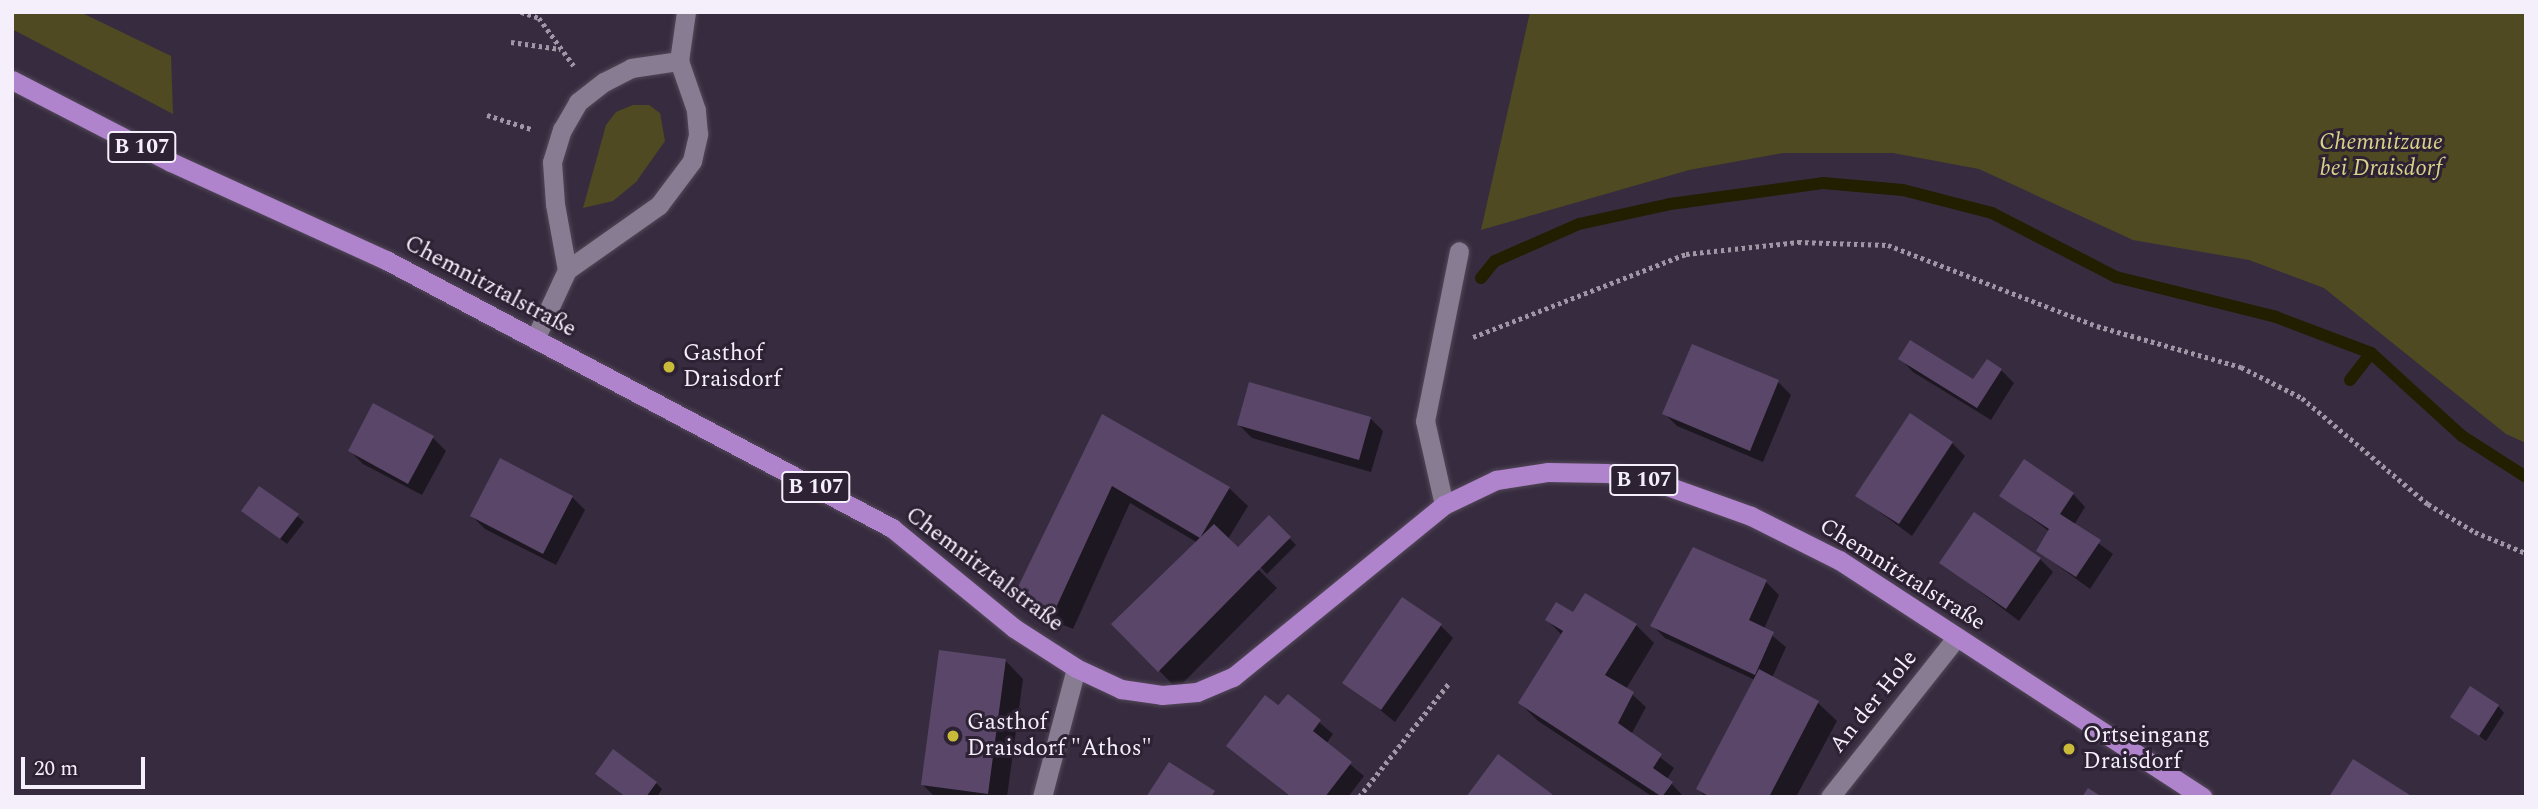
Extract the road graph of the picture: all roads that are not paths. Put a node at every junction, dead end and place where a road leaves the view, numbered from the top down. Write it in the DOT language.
graph roads {
  1 [pos="686,12"];
  2 [pos="679,61"];
  3 [pos="12,80"];
  4 [pos="1459,251"];
  5 [pos="568,270"];
  6 [pos="535,340"];
  7 [pos="1444,505"];
  8 [pos="1957,637"];
  9 [pos="1076,668"];
  10 [pos="1042,797"];
  11 [pos="1830,797"];
  12 [pos="2202,797"];
  1 -- 2 [label="street"];
  2 -- 5 [label="street"];
  2 -- 5 [label="street"];
  3 -- 6 [label="main road, Chemnitztalstraße / B 107"];
  4 -- 7 [label="street"];
  5 -- 6 [label="street"];
  6 -- 9 [label="main road, Chemnitztalstraße / B 107"];
  7 -- 8 [label="main road, Chemnitztalstraße / B 107"];
  7 -- 9 [label="main road, Chemnitztalstraße / B 107"];
  8 -- 11 [label="street, An der Hole"];
  8 -- 12 [label="main road, Chemnitztalstraße / B 107"];
  9 -- 10 [label="street"];
}
